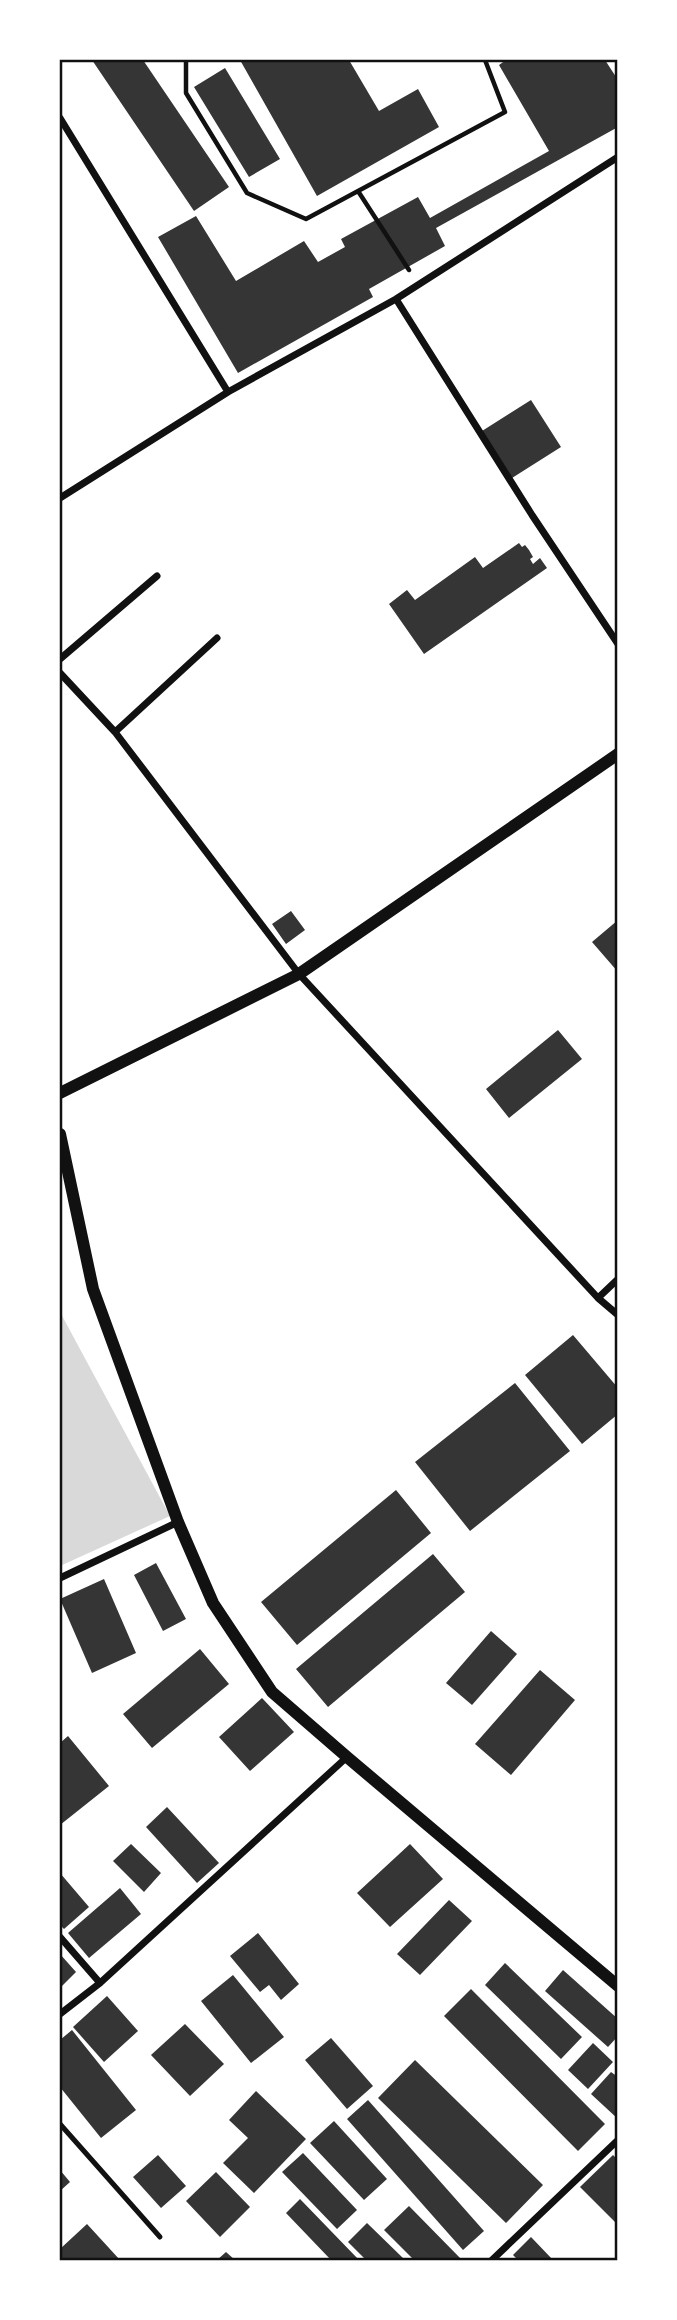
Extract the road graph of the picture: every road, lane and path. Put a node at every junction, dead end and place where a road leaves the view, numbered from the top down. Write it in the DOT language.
graph roads {
  1 [pos="186,60"];
  2 [pos="485,60"];
  3 [pos="60,118"];
  4 [pos="618,157"];
  5 [pos="358,191"];
  6 [pos="396,299"];
  7 [pos="228,392"];
  8 [pos="60,499"];
  9 [pos="157,576"];
  10 [pos="217,638"];
  11 [pos="618,644"];
  12 [pos="60,659"];
  13 [pos="60,673"];
  14 [pos="115,732"];
  15 [pos="618,754"];
  16 [pos="299,974"];
  17 [pos="60,1093"];
  18 [pos="60,1134"];
  19 [pos="618,1279"];
  20 [pos="598,1298"];
  21 [pos="618,1315"];
  22 [pos="178,1522"];
  23 [pos="60,1578"];
  24 [pos="347,1758"];
  25 [pos="60,1937"];
  26 [pos="100,1983"];
  27 [pos="618,1986"];
  28 [pos="60,2014"];
  29 [pos="60,2124"];
  30 [pos="618,2140"];
  31 [pos="160,2237"];
  32 [pos="492,2260"];
  1 -- 5 [label="path"];
  2 -- 5 [label="path"];
  3 -- 7 [label="street"];
  4 -- 6 [label="street"];
  5 -- 6 [label="path"];
  6 -- 7 [label="street"];
  6 -- 11 [label="street"];
  7 -- 8 [label="street"];
  9 -- 12 [label="street"];
  10 -- 14 [label="street"];
  13 -- 14 [label="street"];
  14 -- 16 [label="street"];
  15 -- 16 [label="street"];
  16 -- 17 [label="street"];
  16 -- 20 [label="street"];
  18 -- 22 [label="street"];
  19 -- 20 [label="street"];
  20 -- 21 [label="street"];
  22 -- 23 [label="street"];
  22 -- 24 [label="street"];
  24 -- 26 [label="street"];
  24 -- 27 [label="street"];
  25 -- 26 [label="street"];
  26 -- 28 [label="street"];
  29 -- 31 [label="lane"];
  30 -- 32 [label="street"];
}
